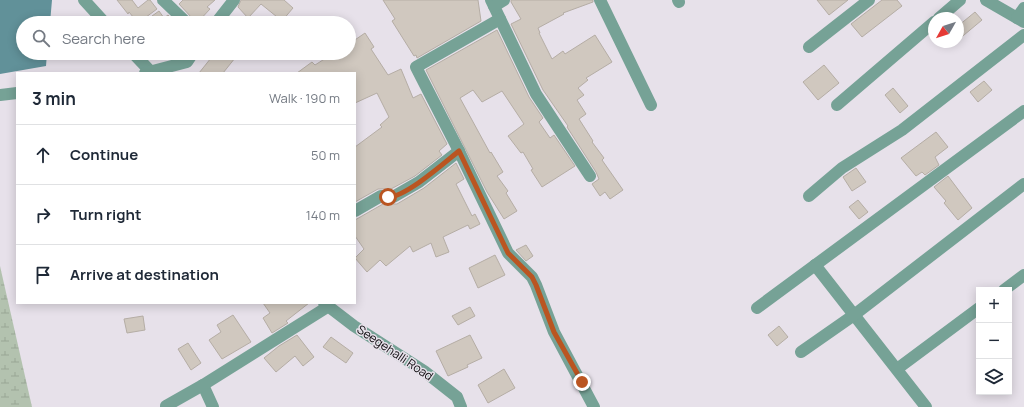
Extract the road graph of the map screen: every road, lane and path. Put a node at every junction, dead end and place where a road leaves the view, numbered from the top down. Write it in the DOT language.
graph roads {
  1 [pos="84,0"];
  2 [pos="163,0"];
  3 [pos="234,0"];
  4 [pos="600,0"];
  5 [pos="869,0"];
  6 [pos="960,0"];
  7 [pos="986,0"];
  8 [pos="496,2"];
  9 [pos="1024,8"];
  10 [pos="946,12"];
  11 [pos="99,16"];
  12 [pos="180,16"];
  13 [pos="221,16"];
  14 [pos="500,19"];
  15 [pos="1020,20"];
  16 [pos="928,27"];
  17 [pos="1024,35"];
  18 [pos="809,47"];
  19 [pos="138,60"];
  20 [pos="188,63"];
  21 [pos="147,72"];
  22 [pos="152,72"];
  23 [pos="16,93"];
  24 [pos="0,96"];
  25 [pos="651,105"];
  26 [pos="837,105"];
  27 [pos="1024,111"];
  28 [pos="459,151"];
  29 [pos="590,176"];
  30 [pos="1024,184"];
  31 [pos="809,196"];
  32 [pos="356,210"];
  33 [pos="815,266"];
  34 [pos="1024,275"];
  35 [pos="1008,287"];
  36 [pos="326,305"];
  37 [pos="757,308"];
  38 [pos="976,310"];
  39 [pos="854,315"];
  40 [pos="801,352"];
  41 [pos="897,369"];
  42 [pos="203,385"];
  43 [pos="166,407"];
  44 [pos="213,407"];
  45 [pos="461,407"];
  46 [pos="594,407"];
  47 [pos="926,407"];
  1 -- 11 [label="street"];
  2 -- 12 [label="street"];
  3 -- 13 [label="street"];
  4 -- 25 [label="street"];
  5 -- 18 [label="street"];
  6 -- 10 [label="street"];
  7 -- 15 [label="street"];
  8 -- 14 [label="street"];
  9 -- 15 [label="street"];
  14 -- 28 [label="street"];
  14 -- 29 [label="street"];
  16 -- 26 [label="street"];
  17 -- 31 [label="street"];
  19 -- 21 [label="street"];
  20 -- 22 [label="street"];
  23 -- 24 [label="street"];
  27 -- 33 [label="street"];
  28 -- 32 [label="street"];
  28 -- 46 [label="street"];
  30 -- 39 [label="street"];
  33 -- 37 [label="street"];
  33 -- 39 [label="street"];
  34 -- 35 [label="street"];
  36 -- 42 [label="street"];
  36 -- 45 [label="street, Seegehalli Road"];
  38 -- 41 [label="street"];
  39 -- 40 [label="street"];
  39 -- 41 [label="street"];
  41 -- 47 [label="street"];
  42 -- 43 [label="street"];
  42 -- 44 [label="street"];
}
